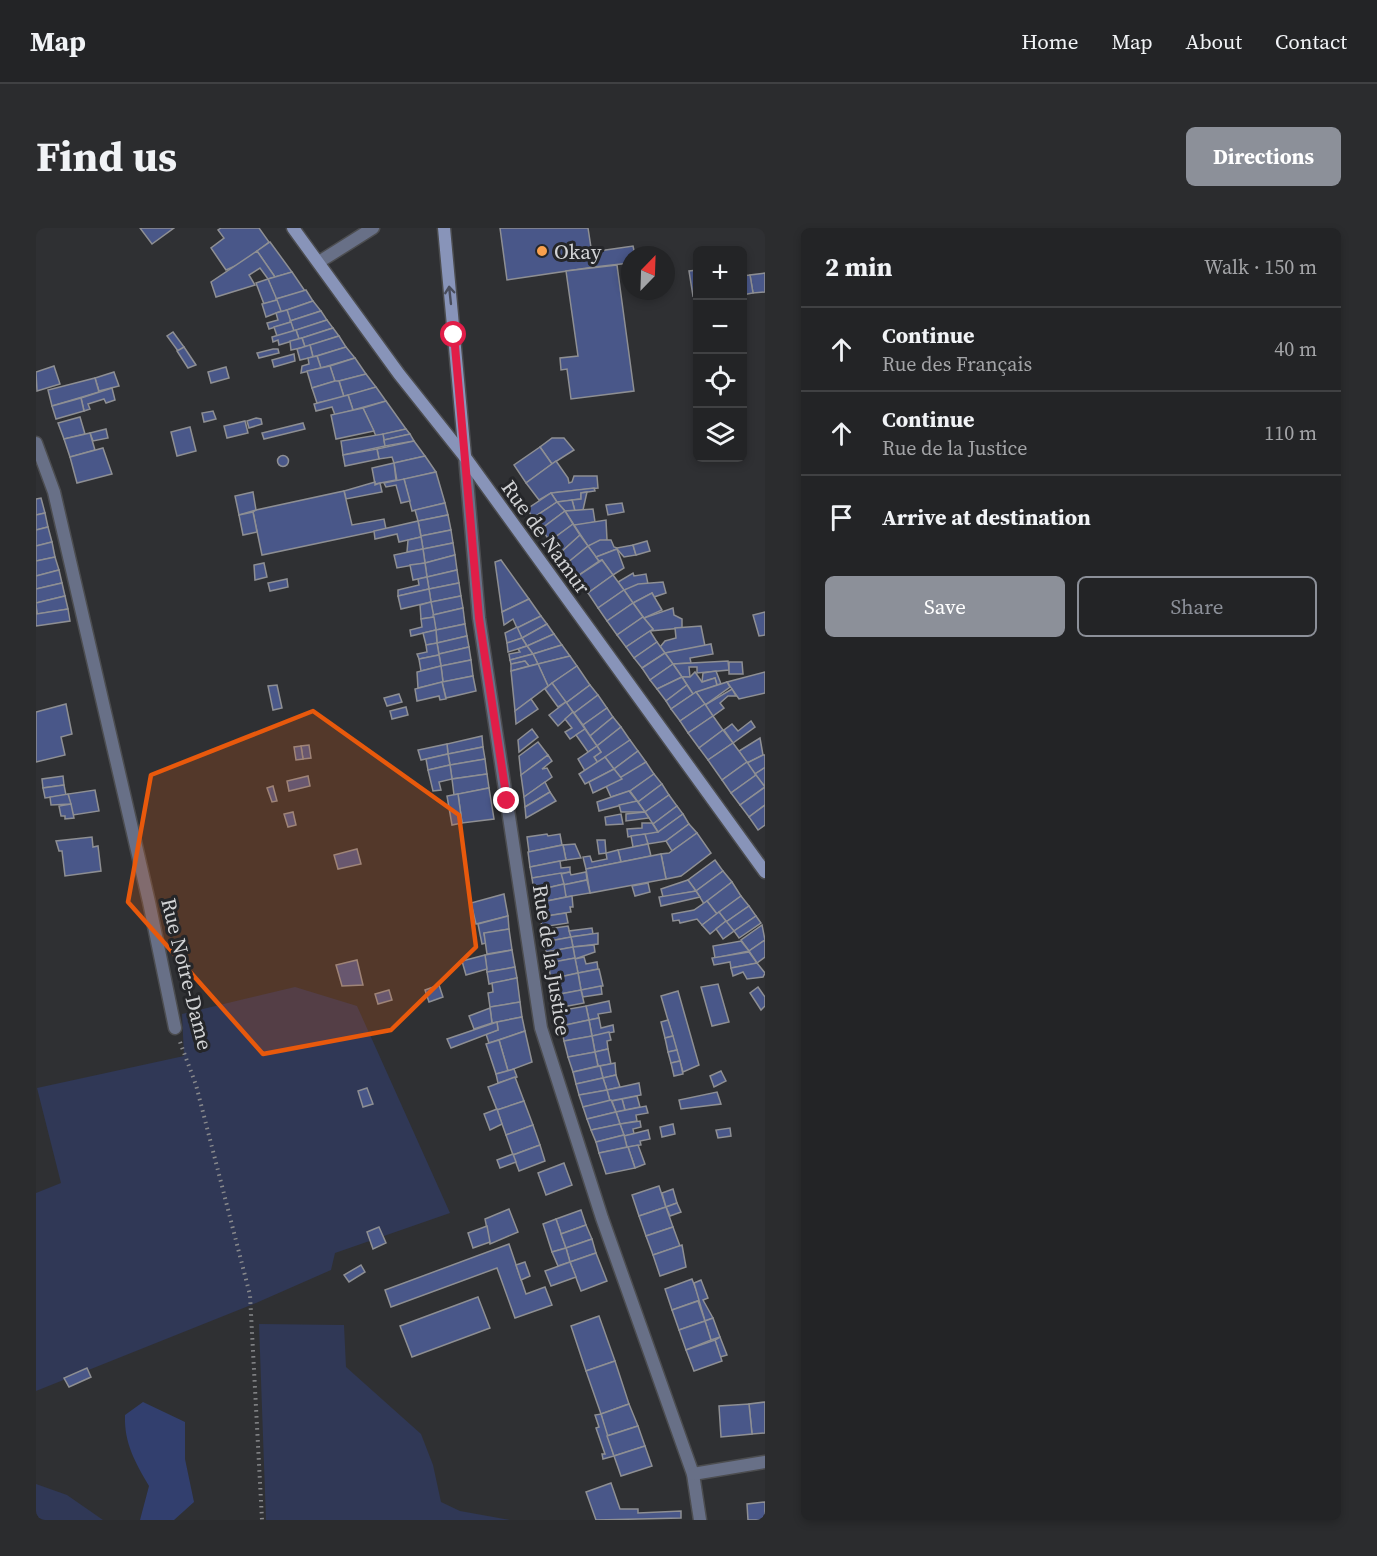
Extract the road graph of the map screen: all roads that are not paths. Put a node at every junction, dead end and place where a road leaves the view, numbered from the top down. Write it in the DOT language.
graph roads {
  1 [pos="293,228"];
  2 [pos="373,228"];
  3 [pos="444,228"];
  4 [pos="319,262"];
  5 [pos="36,443"];
  6 [pos="465,457"];
  7 [pos="765,872"];
  8 [pos="175,1028"];
  9 [pos="765,1462"];
  10 [pos="693,1474"];
  11 [pos="700,1520"];
  1 -- 4 [label="main road, Rue de Namur"];
  2 -- 4 [label="street"];
  6 -- 3 [label="main road, one-way"];
  4 -- 6 [label="main road, Rue de Namur"];
  5 -- 8 [label="street, Rue Notre-Dame"];
  6 -- 7 [label="main road, Rue de Namur"];
  6 -- 10 [label="street, Rue de la Justice"];
  9 -- 10 [label="street"];
  10 -- 11 [label="street, Rue de la Justice"];
}
